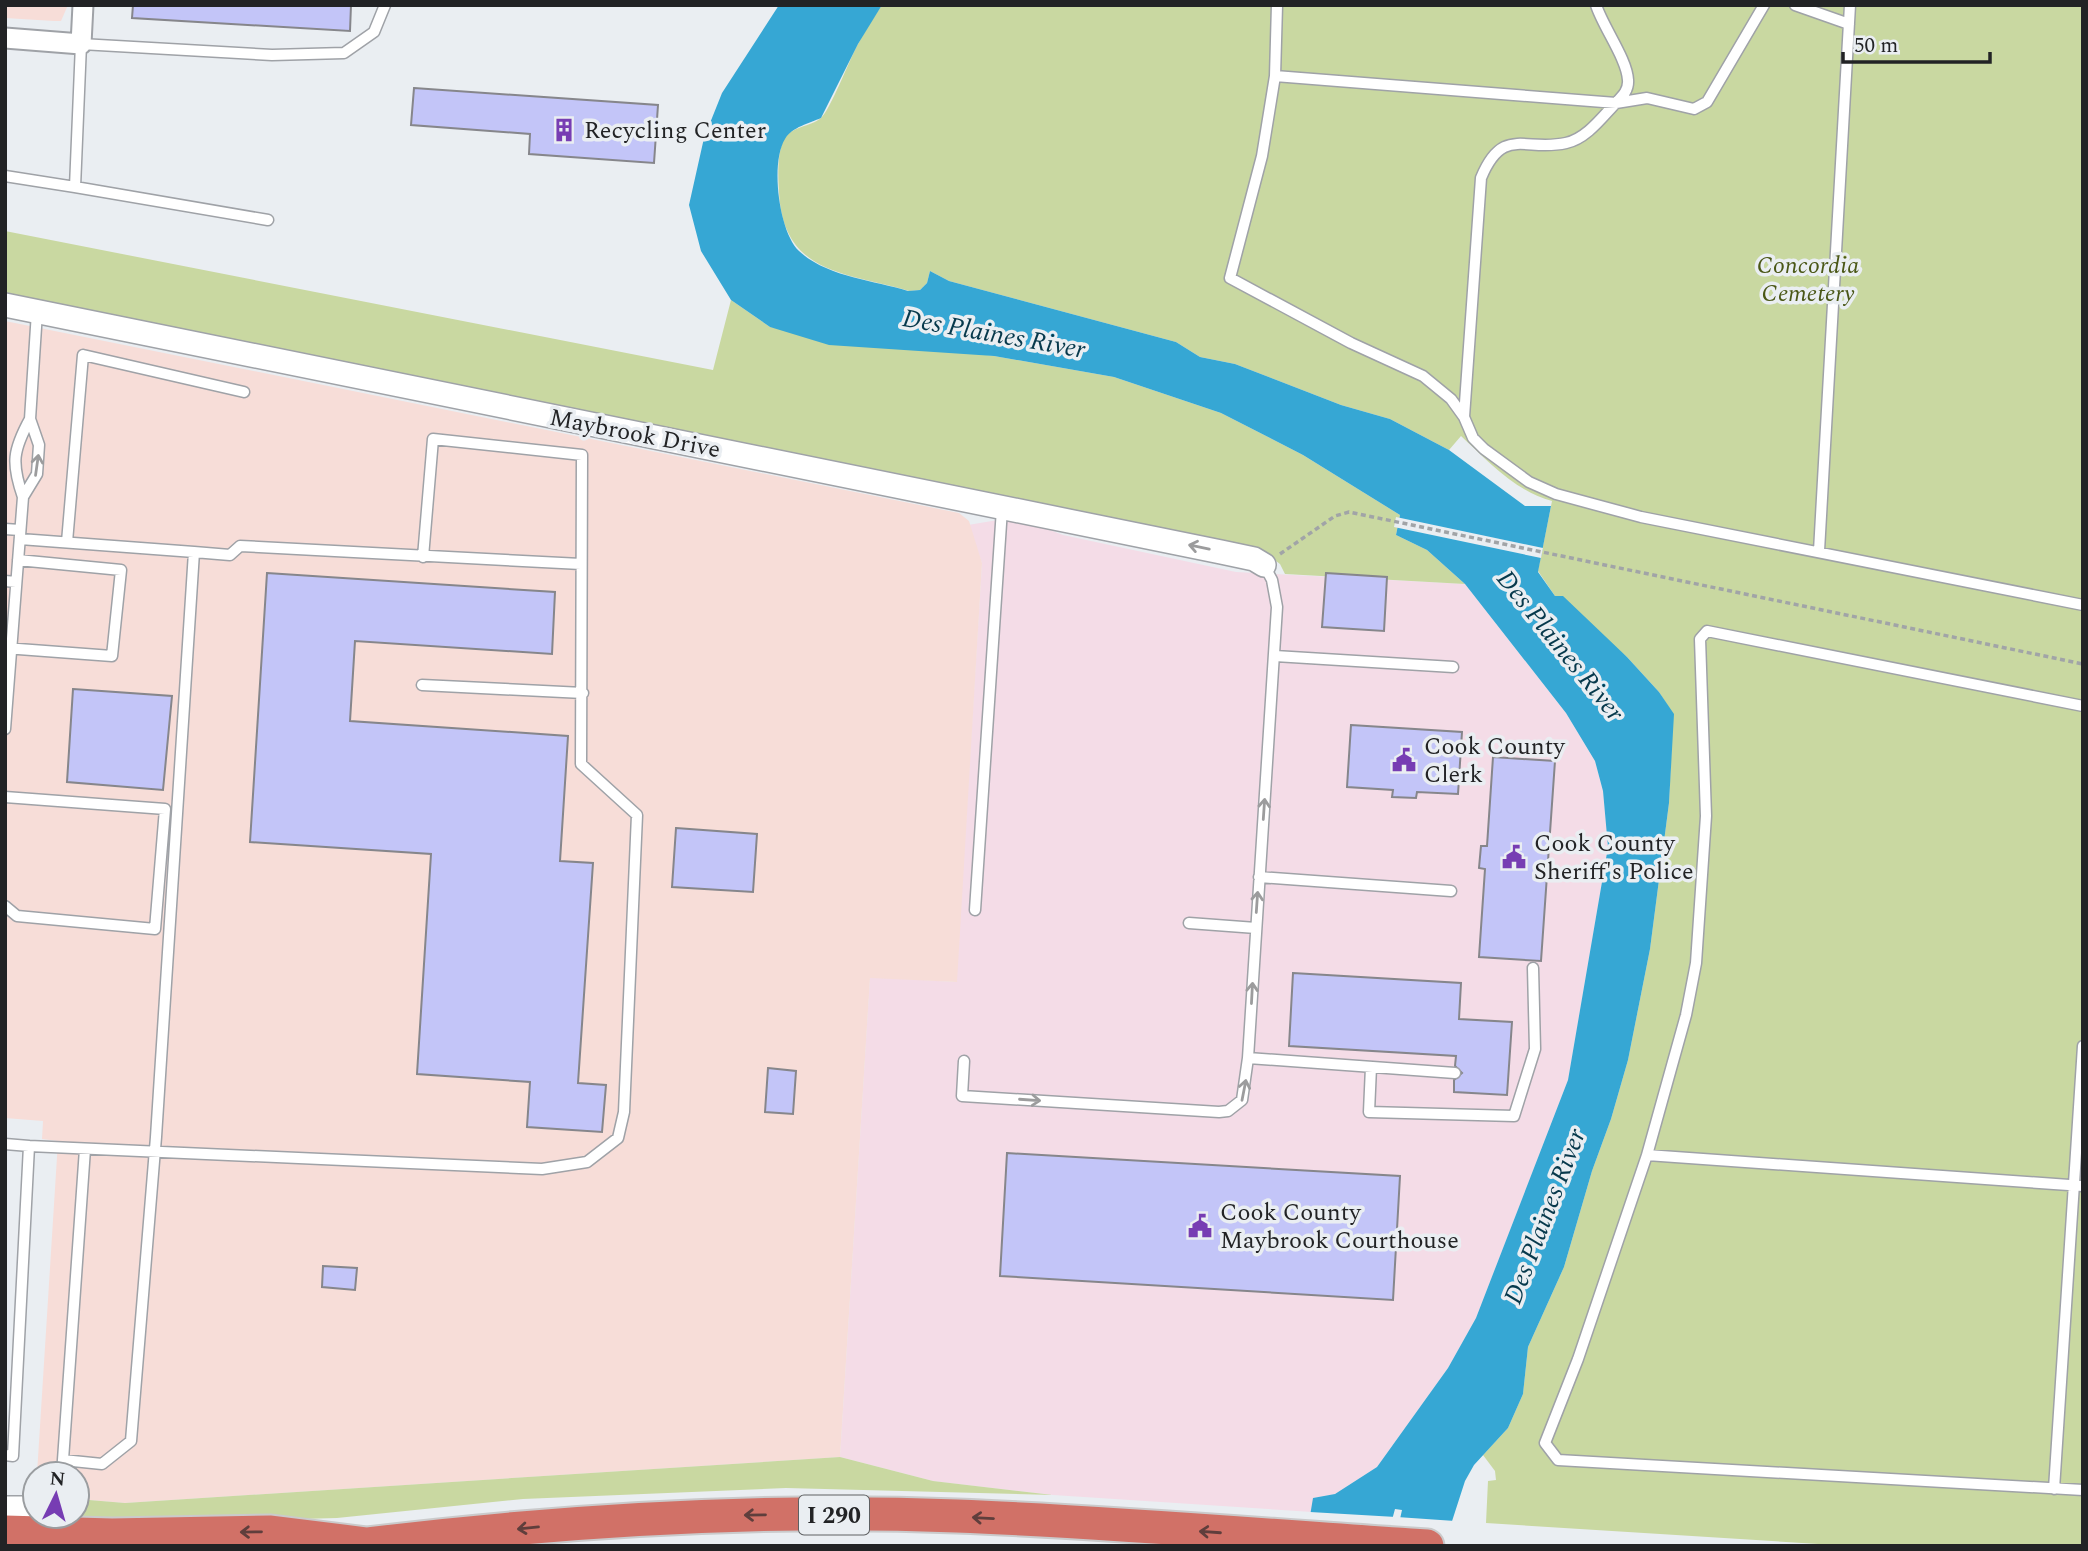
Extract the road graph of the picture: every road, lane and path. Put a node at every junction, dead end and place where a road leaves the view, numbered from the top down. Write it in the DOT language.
graph roads {
  1 [pos="83,5"];
  2 [pos="385,5"];
  3 [pos="1277,5"];
  4 [pos="1596,5"];
  5 [pos="1764,5"];
  6 [pos="1795,5"];
  7 [pos="1850,5"];
  8 [pos="1849,24"];
  9 [pos="5,38"];
  10 [pos="81,44"];
  11 [pos="1275,76"];
  12 [pos="1616,103"];
  13 [pos="5,176"];
  14 [pos="75,187"];
  15 [pos="268,220"];
  16 [pos="5,305"];
  17 [pos="37,312"];
  18 [pos="244,392"];
  19 [pos="1464,417"];
  20 [pos="30,419"];
  21 [pos="23,496"];
  22 [pos="1003,508"];
  23 [pos="5,528"];
  24 [pos="20,534"];
  25 [pos="67,542"];
  26 [pos="1819,551"];
  27 [pos="194,552"];
  28 [pos="423,557"];
  29 [pos="18,559"];
  30 [pos="581,564"];
  31 [pos="1264,565"];
  32 [pos="11,581"];
  33 [pos="2083,605"];
  34 [pos="8,649"];
  35 [pos="1275,656"];
  36 [pos="2083,664"];
  37 [pos="1453,667"];
  38 [pos="422,685"];
  39 [pos="583,693"];
  40 [pos="2083,706"];
  41 [pos="5,729"];
  42 [pos="5,797"];
  43 [pos="1259,877"];
  44 [pos="1451,891"];
  45 [pos="5,906"];
  46 [pos="975,910"];
  47 [pos="1189,923"];
  48 [pos="1256,928"];
  49 [pos="1532,968"];
  50 [pos="2083,1046"];
  51 [pos="1248,1058"];
  52 [pos="964,1061"];
  53 [pos="1371,1067"];
  54 [pos="1455,1073"];
  55 [pos="5,1144"];
  56 [pos="29,1146"];
  57 [pos="85,1149"];
  58 [pos="155,1153"];
  59 [pos="1647,1155"];
  60 [pos="2079,1186"];
  61 [pos="5,1455"];
  62 [pos="63,1460"];
  63 [pos="91,1463"];
  64 [pos="2053,1489"];
  65 [pos="2083,1490"];
  66 [pos="5,1532"];
  67 [pos="359,1545"];
  68 [pos="1427,1546"];
  1 -- 10 [label="street"];
  2 -- 10 [label="lane"];
  3 -- 11 [label="lane"];
  4 -- 12 [label="lane"];
  5 -- 12 [label="lane"];
  6 -- 8 [label="lane"];
  7 -- 8 [label="lane"];
  8 -- 26 [label="lane"];
  9 -- 10 [label="street"];
  10 -- 14 [label="lane"];
  11 -- 12 [label="lane"];
  11 -- 19 [label="lane"];
  12 -- 19 [label="lane"];
  13 -- 14 [label="lane"];
  14 -- 15 [label="lane"];
  16 -- 17 [label="street, Maybrook Drive"];
  17 -- 20 [label="lane"];
  17 -- 22 [label="street, Maybrook Drive"];
  18 -- 25 [label="lane"];
  19 -- 26 [label="lane"];
  20 -- 21 [label="lane"];
  21 -- 20 [label="lane, one-way"];
  21 -- 24 [label="lane"];
  31 -- 22 [label="street, Maybrook Drive, one-way"];
  22 -- 46 [label="lane"];
  23 -- 24 [label="lane"];
  24 -- 25 [label="lane"];
  24 -- 29 [label="lane"];
  25 -- 27 [label="lane"];
  26 -- 33 [label="lane"];
  27 -- 28 [label="lane"];
  27 -- 58 [label="lane"];
  28 -- 30 [label="lane"];
  28 -- 30 [label="lane"];
  29 -- 32 [label="lane"];
  29 -- 34 [label="lane"];
  30 -- 39 [label="lane"];
  31 -- 35 [label="lane"];
  31 -- 36 [label="path"];
  32 -- 34 [label="lane"];
  34 -- 41 [label="lane"];
  35 -- 37 [label="lane"];
  43 -- 35 [label="lane, one-way"];
  38 -- 39 [label="lane"];
  39 -- 58 [label="lane"];
  40 -- 59 [label="lane"];
  42 -- 45 [label="lane"];
  43 -- 44 [label="lane"];
  48 -- 43 [label="lane, one-way"];
  47 -- 48 [label="lane"];
  51 -- 48 [label="lane, one-way"];
  49 -- 53 [label="lane"];
  50 -- 60 [label="lane"];
  52 -- 51 [label="lane, one-way"];
  51 -- 53 [label="lane"];
  53 -- 54 [label="lane"];
  55 -- 56 [label="lane"];
  56 -- 57 [label="lane"];
  56 -- 61 [label="lane"];
  57 -- 58 [label="lane"];
  57 -- 62 [label="lane"];
  58 -- 63 [label="lane"];
  59 -- 60 [label="lane"];
  59 -- 64 [label="lane"];
  60 -- 64 [label="lane"];
  64 -- 65 [label="lane"];
  67 -- 66 [label="highway, one-way"];
  68 -- 67 [label="highway, I 290, one-way"];
}
